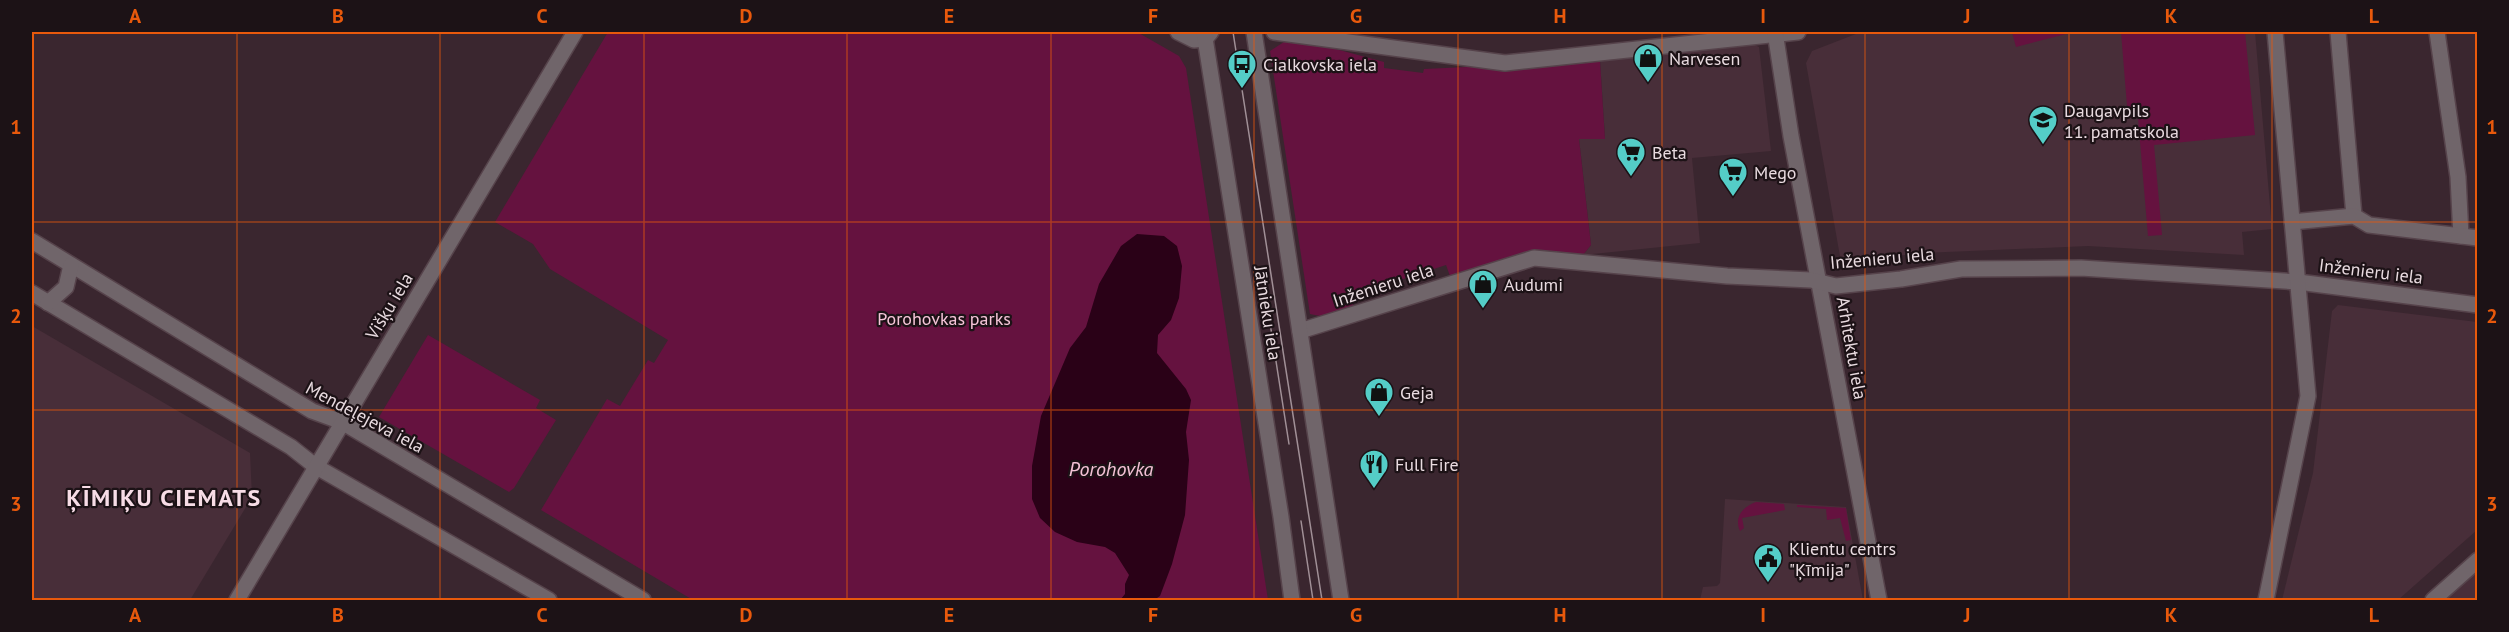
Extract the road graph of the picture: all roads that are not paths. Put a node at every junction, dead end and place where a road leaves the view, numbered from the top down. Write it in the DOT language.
graph roads {
  1 [pos="575,32"];
  2 [pos="1179,32"];
  3 [pos="1254,32"];
  4 [pos="1274,32"];
  5 [pos="1798,32"];
  6 [pos="2275,32"];
  7 [pos="2338,32"];
  8 [pos="2437,32"];
  9 [pos="1775,33"];
  10 [pos="1207,34"];
  11 [pos="2354,216"];
  12 [pos="2292,222"];
  13 [pos="2461,236"];
  14 [pos="2478,238"];
  15 [pos="32,241"];
  16 [pos="71,265"];
  17 [pos="1820,282"];
  18 [pos="2298,282"];
  19 [pos="32,293"];
  20 [pos="48,303"];
  21 [pos="2478,305"];
  22 [pos="1300,331"];
  23 [pos="342,422"];
  24 [pos="315,466"];
  25 [pos="2478,560"];
  26 [pos="237,600"];
  27 [pos="549,600"];
  28 [pos="643,600"];
  29 [pos="1292,600"];
  30 [pos="1341,600"];
  31 [pos="1879,600"];
  32 [pos="2266,600"];
  33 [pos="2433,600"];
  1 -- 23 [label="street, Višķu iela"];
  2 -- 10 [label="street"];
  3 -- 22 [label="street, Jātnieku iela"];
  4 -- 9 [label="street"];
  5 -- 9 [label="street"];
  6 -- 12 [label="street"];
  7 -- 11 [label="street"];
  8 -- 13 [label="street"];
  9 -- 17 [label="street, Arhitektu iela"];
  10 -- 29 [label="street, Jātnieku iela"];
  11 -- 12 [label="street"];
  11 -- 13 [label="street"];
  12 -- 18 [label="street"];
  13 -- 14 [label="street"];
  15 -- 16 [label="street, Mendeļejeva iela"];
  16 -- 20 [label="street"];
  16 -- 23 [label="street, Mendeļejeva iela"];
  17 -- 18 [label="street, Inženieru iela"];
  17 -- 22 [label="street, Inženieru iela"];
  17 -- 31 [label="street, Arhitektu iela"];
  18 -- 21 [label="street, Inženieru iela"];
  18 -- 32 [label="street"];
  19 -- 20 [label="street"];
  20 -- 24 [label="street"];
  22 -- 30 [label="street, Jātnieku iela"];
  23 -- 24 [label="street, Višķu iela"];
  23 -- 28 [label="street, Mendeļejeva iela"];
  24 -- 26 [label="street, Višķu iela"];
  24 -- 27 [label="street"];
  25 -- 33 [label="street"];
}
